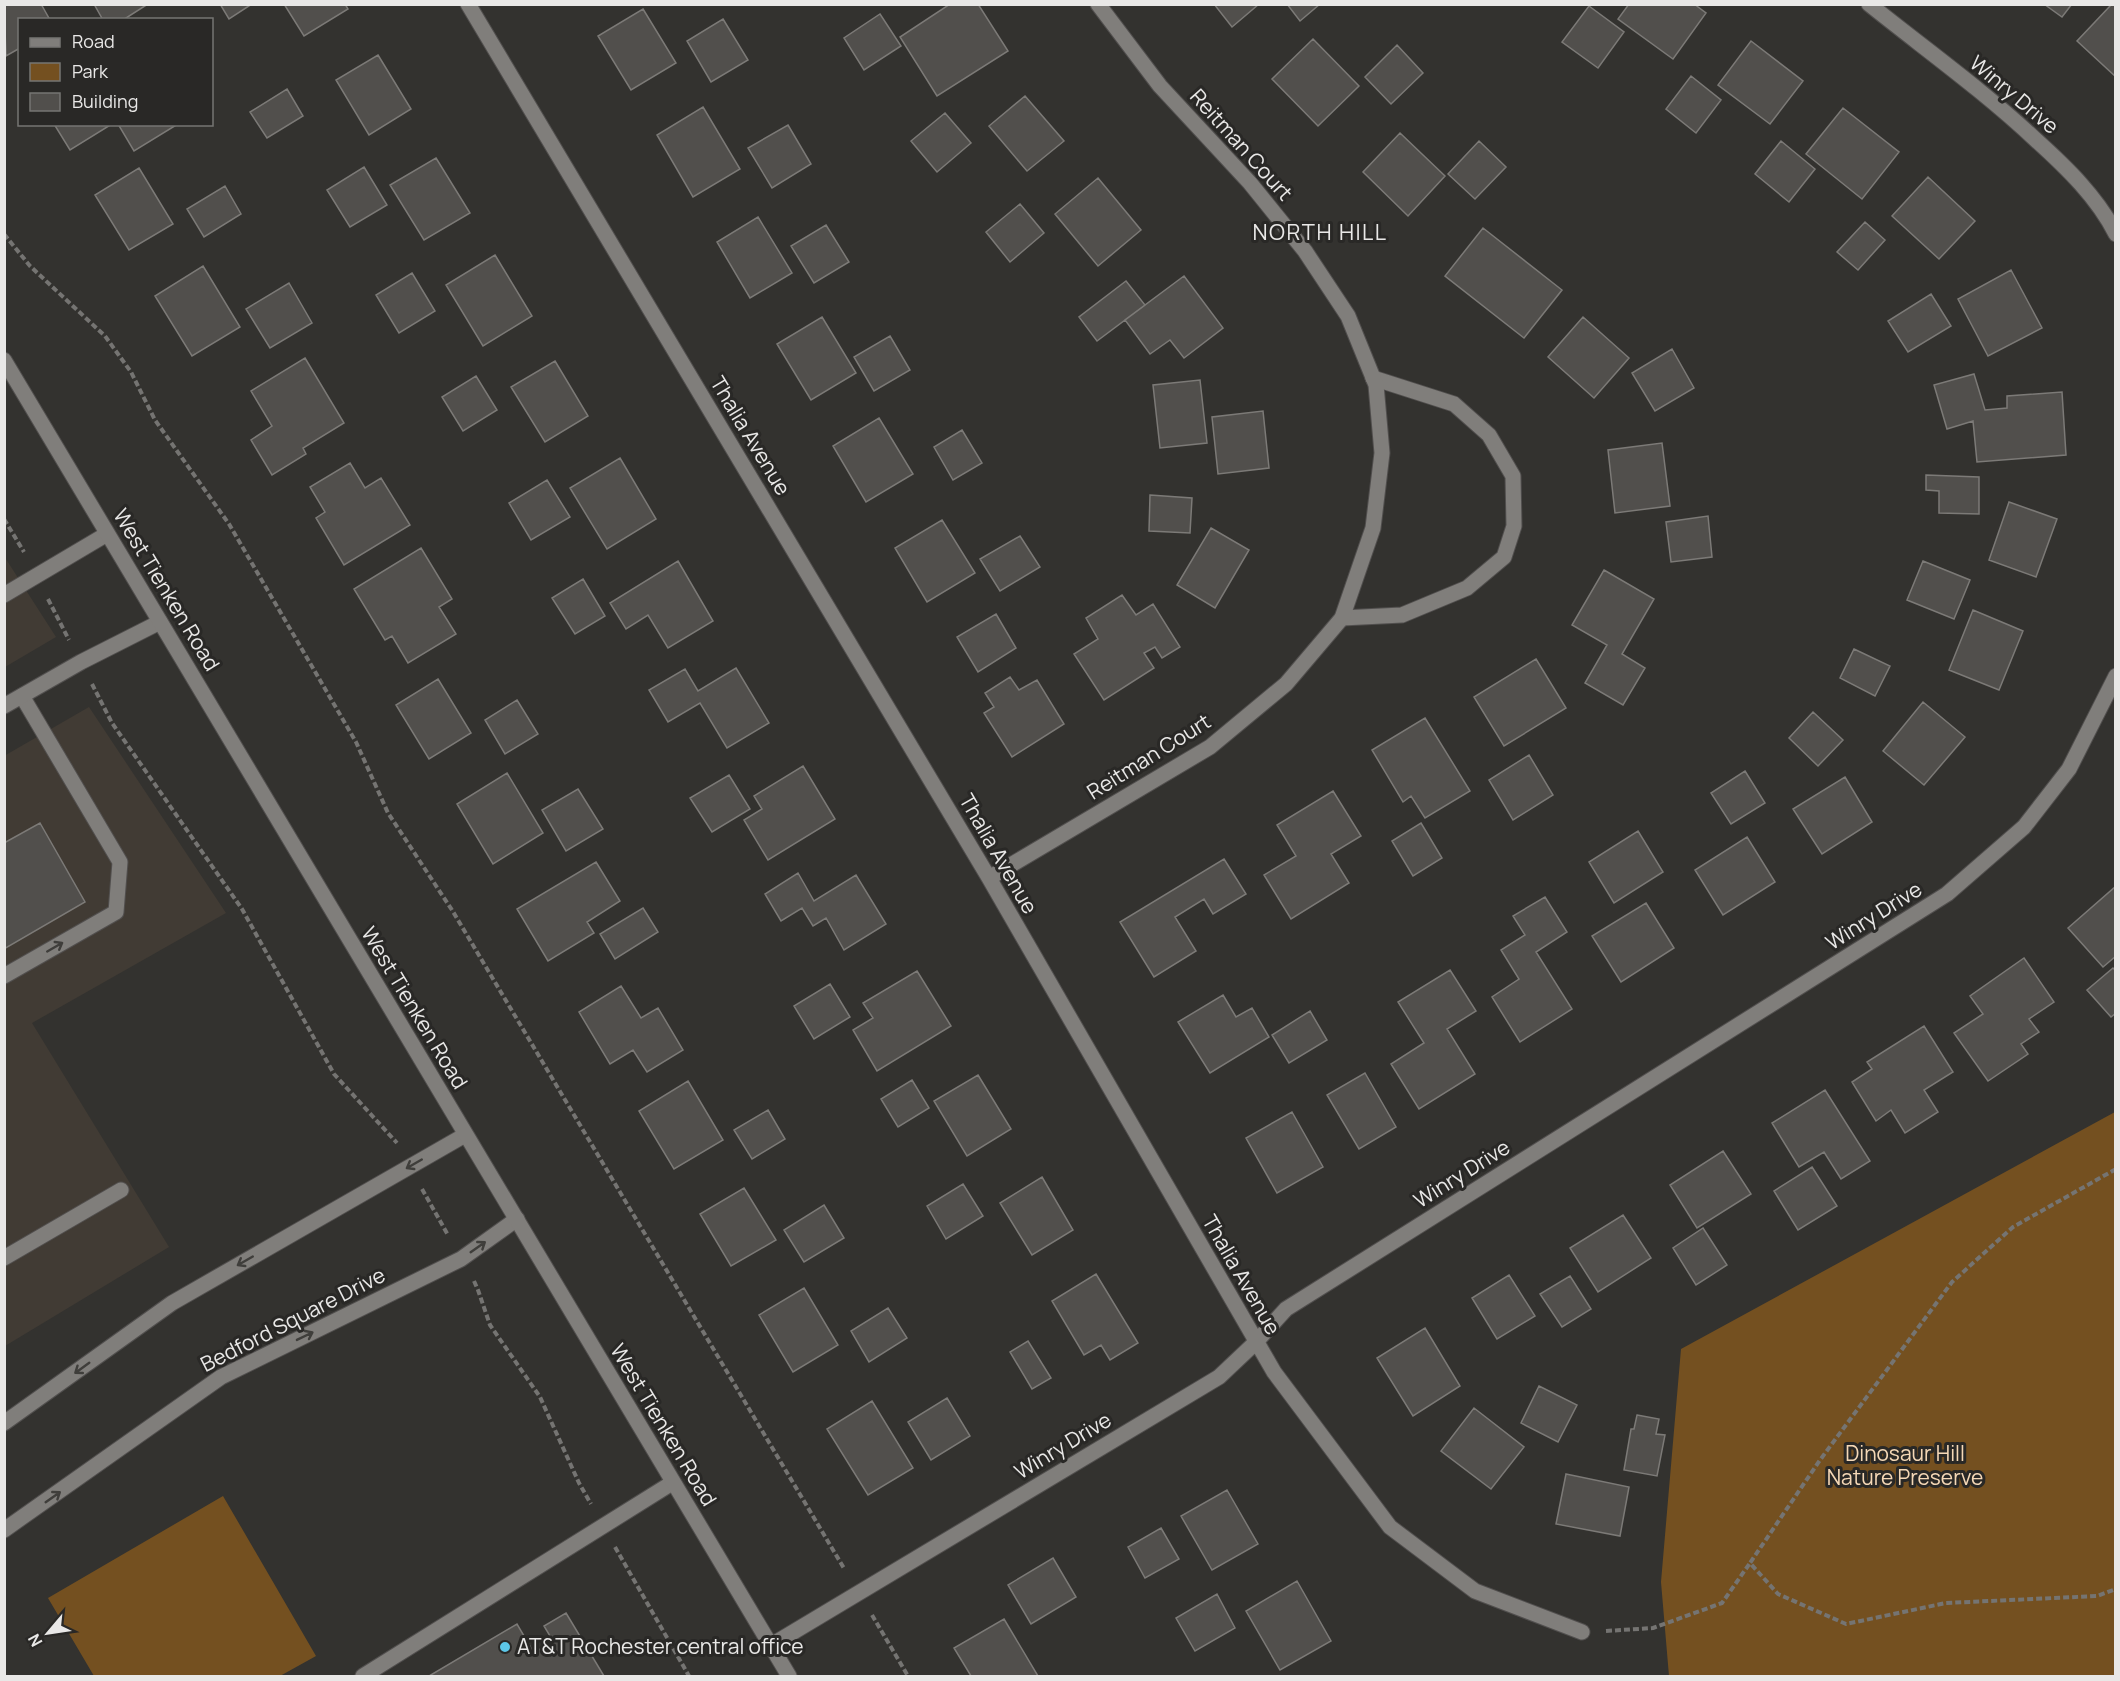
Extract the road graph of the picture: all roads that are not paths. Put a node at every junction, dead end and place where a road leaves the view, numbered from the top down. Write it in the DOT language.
graph roads {
  1 [pos="468,4"];
  2 [pos="1098,4"];
  3 [pos="1869,4"];
  4 [pos="2115,234"];
  5 [pos="4,360"];
  6 [pos="1373,378"];
  7 [pos="107,534"];
  8 [pos="4,595"];
  9 [pos="1341,618"];
  10 [pos="160,622"];
  11 [pos="2115,676"];
  12 [pos="21,696"];
  13 [pos="4,706"];
  14 [pos="989,878"];
  15 [pos="4,976"];
  16 [pos="465,1135"];
  17 [pos="121,1190"];
  18 [pos="517,1219"];
  19 [pos="4,1258"];
  20 [pos="1255,1343"];
  21 [pos="4,1423"];
  22 [pos="672,1483"];
  23 [pos="4,1530"];
  24 [pos="1581,1632"];
  25 [pos="770,1646"];
  26 [pos="363,1677"];
  27 [pos="789,1677"];
  1 -- 14 [label="street, Thalia Avenue"];
  2 -- 6 [label="street, Reitman Court"];
  3 -- 4 [label="street, Winry Drive"];
  5 -- 7 [label="street, West Tienken Road"];
  6 -- 9 [label="street, Reitman Court"];
  6 -- 9 [label="street"];
  7 -- 8 [label="street"];
  7 -- 10 [label="street, West Tienken Road"];
  9 -- 14 [label="street, Reitman Court"];
  10 -- 12 [label="street"];
  10 -- 16 [label="street, West Tienken Road"];
  11 -- 20 [label="street, Winry Drive"];
  12 -- 13 [label="street"];
  15 -- 12 [label="street, one-way"];
  14 -- 20 [label="street, Thalia Avenue"];
  16 -- 18 [label="street, West Tienken Road"];
  16 -- 21 [label="street, one-way"];
  17 -- 19 [label="street"];
  18 -- 22 [label="street, West Tienken Road"];
  23 -- 18 [label="street, Bedford Square Drive, one-way"];
  20 -- 24 [label="street, Thalia Avenue"];
  20 -- 25 [label="street, Winry Drive"];
  22 -- 25 [label="street, West Tienken Road"];
  22 -- 26 [label="street"];
  25 -- 27 [label="street, West Tienken Road"];
}
